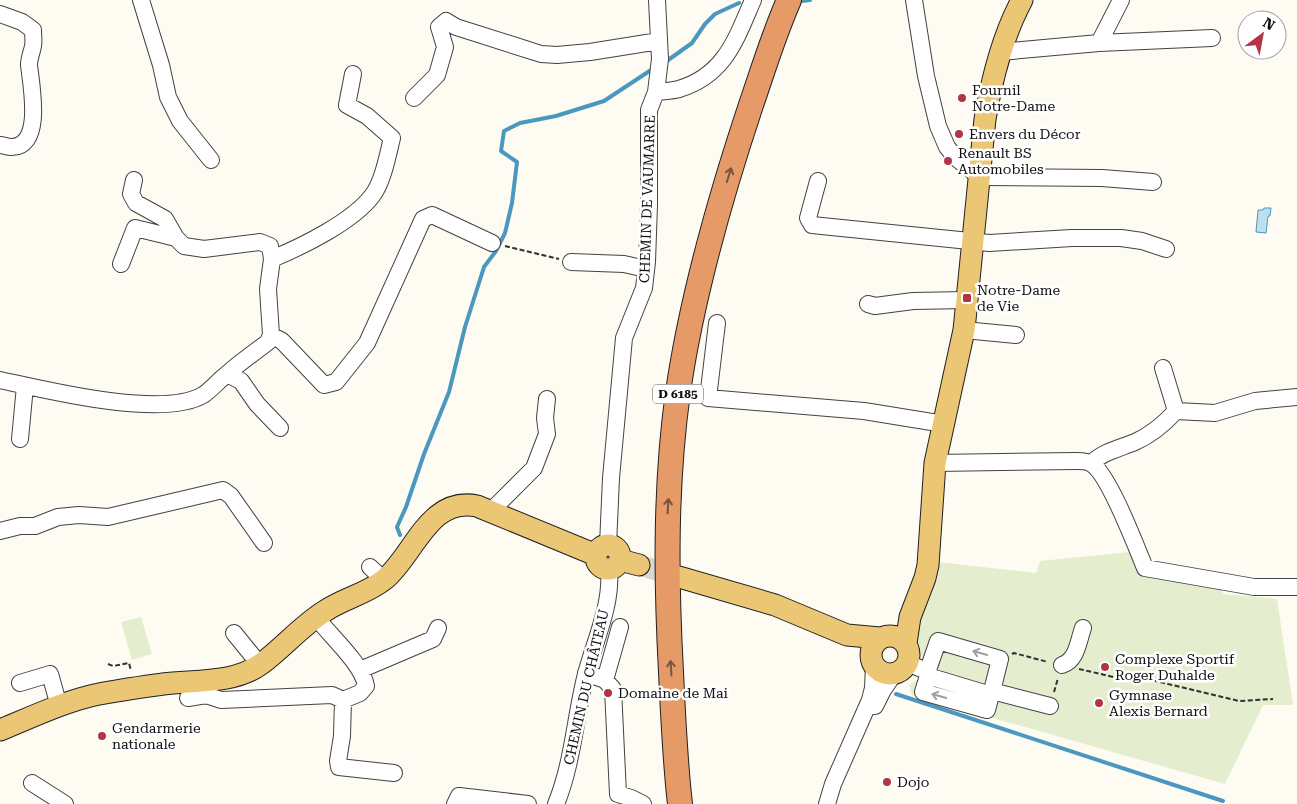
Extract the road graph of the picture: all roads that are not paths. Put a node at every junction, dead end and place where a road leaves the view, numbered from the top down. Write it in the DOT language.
graph roads {
  1 [pos="141,0"];
  2 [pos="657,0"];
  3 [pos="753,0"];
  4 [pos="773,0"];
  5 [pos="789,0"];
  6 [pos="914,0"];
  7 [pos="1022,0"];
  8 [pos="1121,0"];
  9 [pos="0,14"];
  10 [pos="1212,38"];
  11 [pos="659,41"];
  12 [pos="1099,43"];
  13 [pos="1000,52"];
  14 [pos="353,74"];
  15 [pos="656,92"];
  16 [pos="414,98"];
  17 [pos="0,145"];
  18 [pos="211,160"];
  19 [pos="980,177"];
  20 [pos="134,180"];
  21 [pos="818,180"];
  22 [pos="1153,182"];
  23 [pos="176,238"];
  24 [pos="973,241"];
  25 [pos="497,244"];
  26 [pos="1166,249"];
  27 [pos="272,258"];
  28 [pos="571,262"];
  29 [pos="122,264"];
  30 [pos="646,270"];
  31 [pos="966,300"];
  32 [pos="868,304"];
  33 [pos="717,323"];
  34 [pos="964,330"];
  35 [pos="271,335"];
  36 [pos="1016,335"];
  37 [pos="1163,368"];
  38 [pos="227,374"];
  39 [pos="0,380"];
  40 [pos="25,386"];
  41 [pos="1297,397"];
  42 [pos="547,399"];
  43 [pos="1176,411"];
  44 [pos="944,424"];
  45 [pos="280,428"];
  46 [pos="20,439"];
  47 [pos="935,463"];
  48 [pos="1092,464"];
  49 [pos="491,511"];
  50 [pos="0,531"];
  51 [pos="264,543"];
  52 [pos="614,559"];
  53 [pos="679,577"];
  54 [pos="1297,587"];
  55 [pos="316,616"];
  56 [pos="620,627"];
  57 [pos="438,628"];
  58 [pos="1083,628"];
  59 [pos="234,633"];
  60 [pos="900,659"];
  61 [pos="260,665"];
  62 [pos="1062,665"];
  63 [pos="360,670"];
  64 [pos="586,674"];
  65 [pos="605,680"];
  66 [pos="20,683"];
  67 [pos="992,690"];
  68 [pos="188,698"];
  69 [pos="343,700"];
  70 [pos="59,706"];
  71 [pos="1050,706"];
  72 [pos="0,730"];
  73 [pos="394,773"];
  74 [pos="32,783"];
  75 [pos="66,804"];
  76 [pos="455,804"];
  77 [pos="528,804"];
  78 [pos="556,804"];
  79 [pos="643,804"];
  80 [pos="665,804"];
  81 [pos="680,804"];
  82 [pos="827,804"];
  83 [pos="831,804"];
  1 -- 18 [label="street"];
  2 -- 11 [label="street, CHEMIN DE VAUMARRE"];
  3 -- 15 [label="street"];
  4 -- 80 [label="highway, D 6185"];
  81 -- 5 [label="highway, D 6185, one-way"];
  6 -- 19 [label="street"];
  7 -- 13 [label="main road"];
  8 -- 12 [label="street"];
  9 -- 17 [label="street"];
  10 -- 12 [label="street"];
  11 -- 15 [label="street, CHEMIN DE VAUMARRE"];
  11 -- 16 [label="street"];
  12 -- 13 [label="street"];
  13 -- 19 [label="main road"];
  14 -- 27 [label="street"];
  15 -- 30 [label="street, CHEMIN DE VAUMARRE"];
  19 -- 22 [label="street"];
  19 -- 24 [label="main road"];
  20 -- 23 [label="street"];
  21 -- 24 [label="street"];
  23 -- 27 [label="street"];
  23 -- 29 [label="street"];
  24 -- 26 [label="street"];
  24 -- 31 [label="main road"];
  25 -- 35 [label="street"];
  27 -- 35 [label="street"];
  28 -- 30 [label="street"];
  30 -- 52 [label="street, CHEMIN DE VAUMARRE"];
  31 -- 32 [label="street"];
  31 -- 34 [label="main road"];
  33 -- 44 [label="street"];
  34 -- 36 [label="street"];
  34 -- 44 [label="main road"];
  35 -- 38 [label="street"];
  37 -- 43 [label="street"];
  38 -- 40 [label="street"];
  38 -- 45 [label="street"];
  39 -- 40 [label="street"];
  40 -- 46 [label="street"];
  41 -- 43 [label="street"];
  42 -- 49 [label="street"];
  43 -- 48 [label="street"];
  44 -- 47 [label="main road"];
  47 -- 48 [label="street"];
  47 -- 60 [label="main road"];
  48 -- 54 [label="street"];
  49 -- 52 [label="main road"];
  49 -- 55 [label="main road"];
  50 -- 51 [label="street"];
  52 -- 64 [label="street, CHEMIN DU CHÂTEAU"];
  53 -- 60 [label="main road"];
  55 -- 61 [label="main road"];
  55 -- 63 [label="street"];
  56 -- 65 [label="street"];
  57 -- 63 [label="street"];
  58 -- 62 [label="street"];
  59 -- 61 [label="street"];
  60 -- 67 [label="street"];
  67 -- 60 [label="street, one-way"];
  67 -- 60 [label="street, one-way"];
  60 -- 82 [label="street"];
  60 -- 83 [label="street"];
  61 -- 70 [label="main road"];
  63 -- 69 [label="street"];
  64 -- 65 [label="street"];
  64 -- 78 [label="street, CHEMIN DU CHÂTEAU"];
  65 -- 79 [label="street"];
  66 -- 70 [label="street"];
  67 -- 71 [label="street"];
  68 -- 69 [label="street"];
  69 -- 73 [label="street"];
  70 -- 72 [label="main road"];
  74 -- 75 [label="street"];
  76 -- 77 [label="street"];
}
